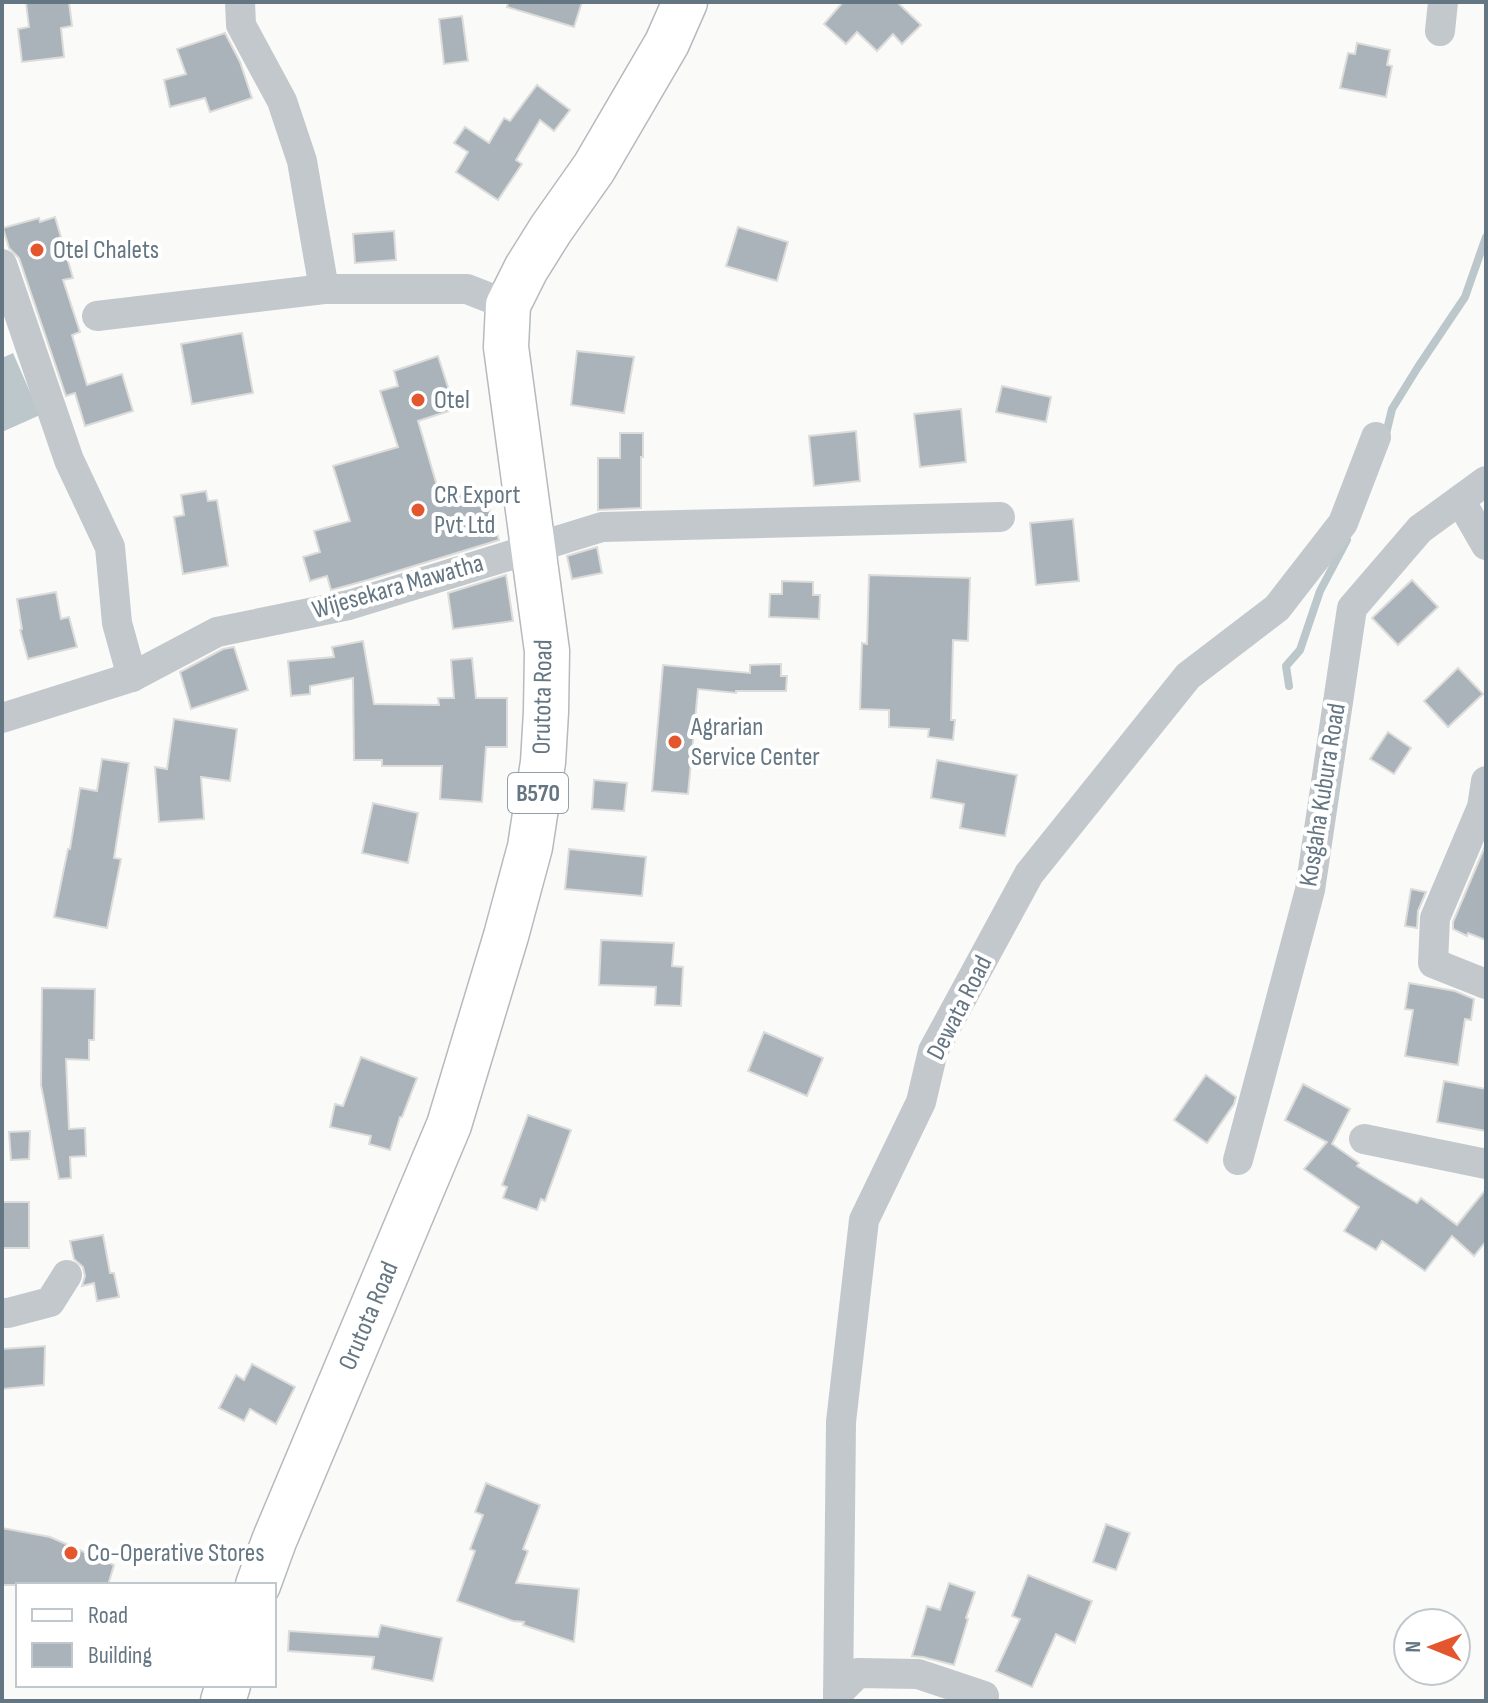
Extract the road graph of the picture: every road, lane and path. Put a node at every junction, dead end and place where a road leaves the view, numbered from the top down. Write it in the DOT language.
graph roads {
  1 [pos="240,2"];
  2 [pos="685,2"];
  3 [pos="2,264"];
  4 [pos="324,289"];
  5 [pos="508,305"];
  6 [pos="97,316"];
  7 [pos="1376,437"];
  8 [pos="1486,481"];
  9 [pos="1460,500"];
  10 [pos="1000,517"];
  11 [pos="1486,545"];
  12 [pos="534,547"];
  13 [pos="132,677"];
  14 [pos="2,718"];
  15 [pos="1486,781"];
  16 [pos="1486,984"];
  17 [pos="1364,1139"];
  18 [pos="1238,1160"];
  19 [pos="1486,1164"];
  20 [pos="67,1275"];
  21 [pos="2,1313"];
  22 [pos="259,1583"];
  23 [pos="984,1696"];
  24 [pos="838,1697"];
  1 -- 4 [label="street"];
  2 -- 5 [label="main road, Orutota Road / B570"];
  3 -- 13 [label="street"];
  4 -- 5 [label="street"];
  4 -- 6 [label="street"];
  5 -- 12 [label="main road, Orutota Road / B570"];
  7 -- 24 [label="street, Dewata Road"];
  8 -- 9 [label="street, Kosgaha Kubura Road"];
  9 -- 11 [label="street"];
  9 -- 18 [label="street, Kosgaha Kubura Road"];
  10 -- 12 [label="street, Wijesekara Mawatha"];
  12 -- 13 [label="street, Wijesekara Mawatha"];
  12 -- 22 [label="main road, Orutota Road / B570"];
  13 -- 14 [label="street, Wijesekara Mawatha"];
  15 -- 16 [label="street"];
  17 -- 19 [label="street"];
  20 -- 21 [label="street"];
  23 -- 24 [label="street"];
}
